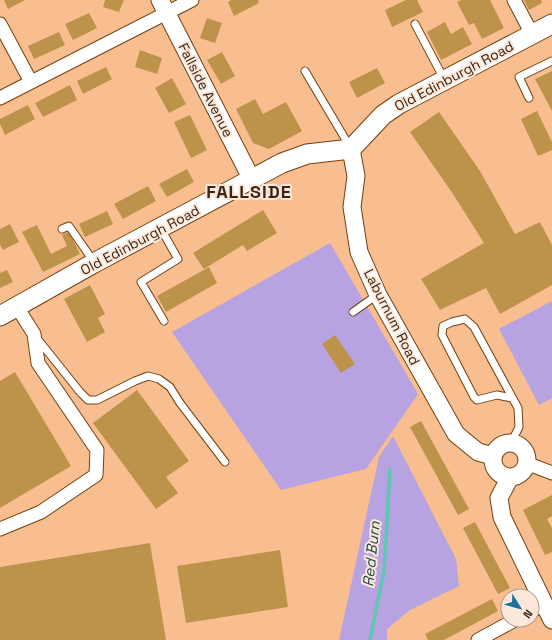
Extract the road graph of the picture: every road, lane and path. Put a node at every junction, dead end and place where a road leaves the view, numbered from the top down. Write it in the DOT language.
graph roads {
  1 [pos="192,0"];
  2 [pos="514,0"];
  3 [pos="164,6"];
  4 [pos="0,24"];
  5 [pos="415,24"];
  6 [pos="552,24"];
  7 [pos="532,34"];
  8 [pos="552,61"];
  9 [pos="305,70"];
  10 [pos="444,79"];
  11 [pos="31,82"];
  12 [pos="0,98"];
  13 [pos="529,98"];
  14 [pos="351,149"];
  15 [pos="252,180"];
  16 [pos="62,229"];
  17 [pos="160,229"];
  18 [pos="94,262"];
  19 [pos="378,295"];
  20 [pos="17,307"];
  21 [pos="353,312"];
  22 [pos="0,316"];
  23 [pos="164,321"];
  24 [pos="34,334"];
  25 [pos="512,398"];
  26 [pos="511,443"];
  27 [pos="493,456"];
  28 [pos="225,462"];
  29 [pos="526,465"];
  30 [pos="552,473"];
  31 [pos="510,477"];
  32 [pos="0,529"];
  33 [pos="530,588"];
  34 [pos="540,609"];
  35 [pos="552,620"];
  36 [pos="500,628"];
  37 [pos="478,640"];
  1 -- 3 [label="street"];
  2 -- 7 [label="street"];
  3 -- 11 [label="street"];
  3 -- 15 [label="street, Fallside Avenue"];
  4 -- 11 [label="street"];
  5 -- 10 [label="lane"];
  6 -- 7 [label="main road, Old Edinburgh Road"];
  7 -- 10 [label="main road, Old Edinburgh Road"];
  8 -- 13 [label="lane"];
  9 -- 14 [label="lane"];
  10 -- 14 [label="main road, Old Edinburgh Road"];
  11 -- 12 [label="street"];
  14 -- 15 [label="main road, Old Edinburgh Road"];
  14 -- 19 [label="street, Laburnum Road"];
  15 -- 17 [label="main road, Old Edinburgh Road"];
  16 -- 18 [label="lane"];
  17 -- 18 [label="main road, Old Edinburgh Road"];
  17 -- 23 [label="lane"];
  18 -- 20 [label="main road, Old Edinburgh Road"];
  19 -- 21 [label="lane"];
  19 -- 27 [label="street, Laburnum Road"];
  20 -- 22 [label="main road, Old Edinburgh Road"];
  20 -- 24 [label="street"];
  24 -- 28 [label="lane"];
  24 -- 32 [label="street"];
  25 -- 25 [label="lane"];
  25 -- 26 [label="lane"];
  26 -- 27 [label="street"];
  26 -- 29 [label="street"];
  27 -- 31 [label="street"];
  29 -- 30 [label="street"];
  29 -- 31 [label="street"];
  31 -- 33 [label="street"];
  34 -- 35 [label="street"];
  36 -- 37 [label="street"];
}
